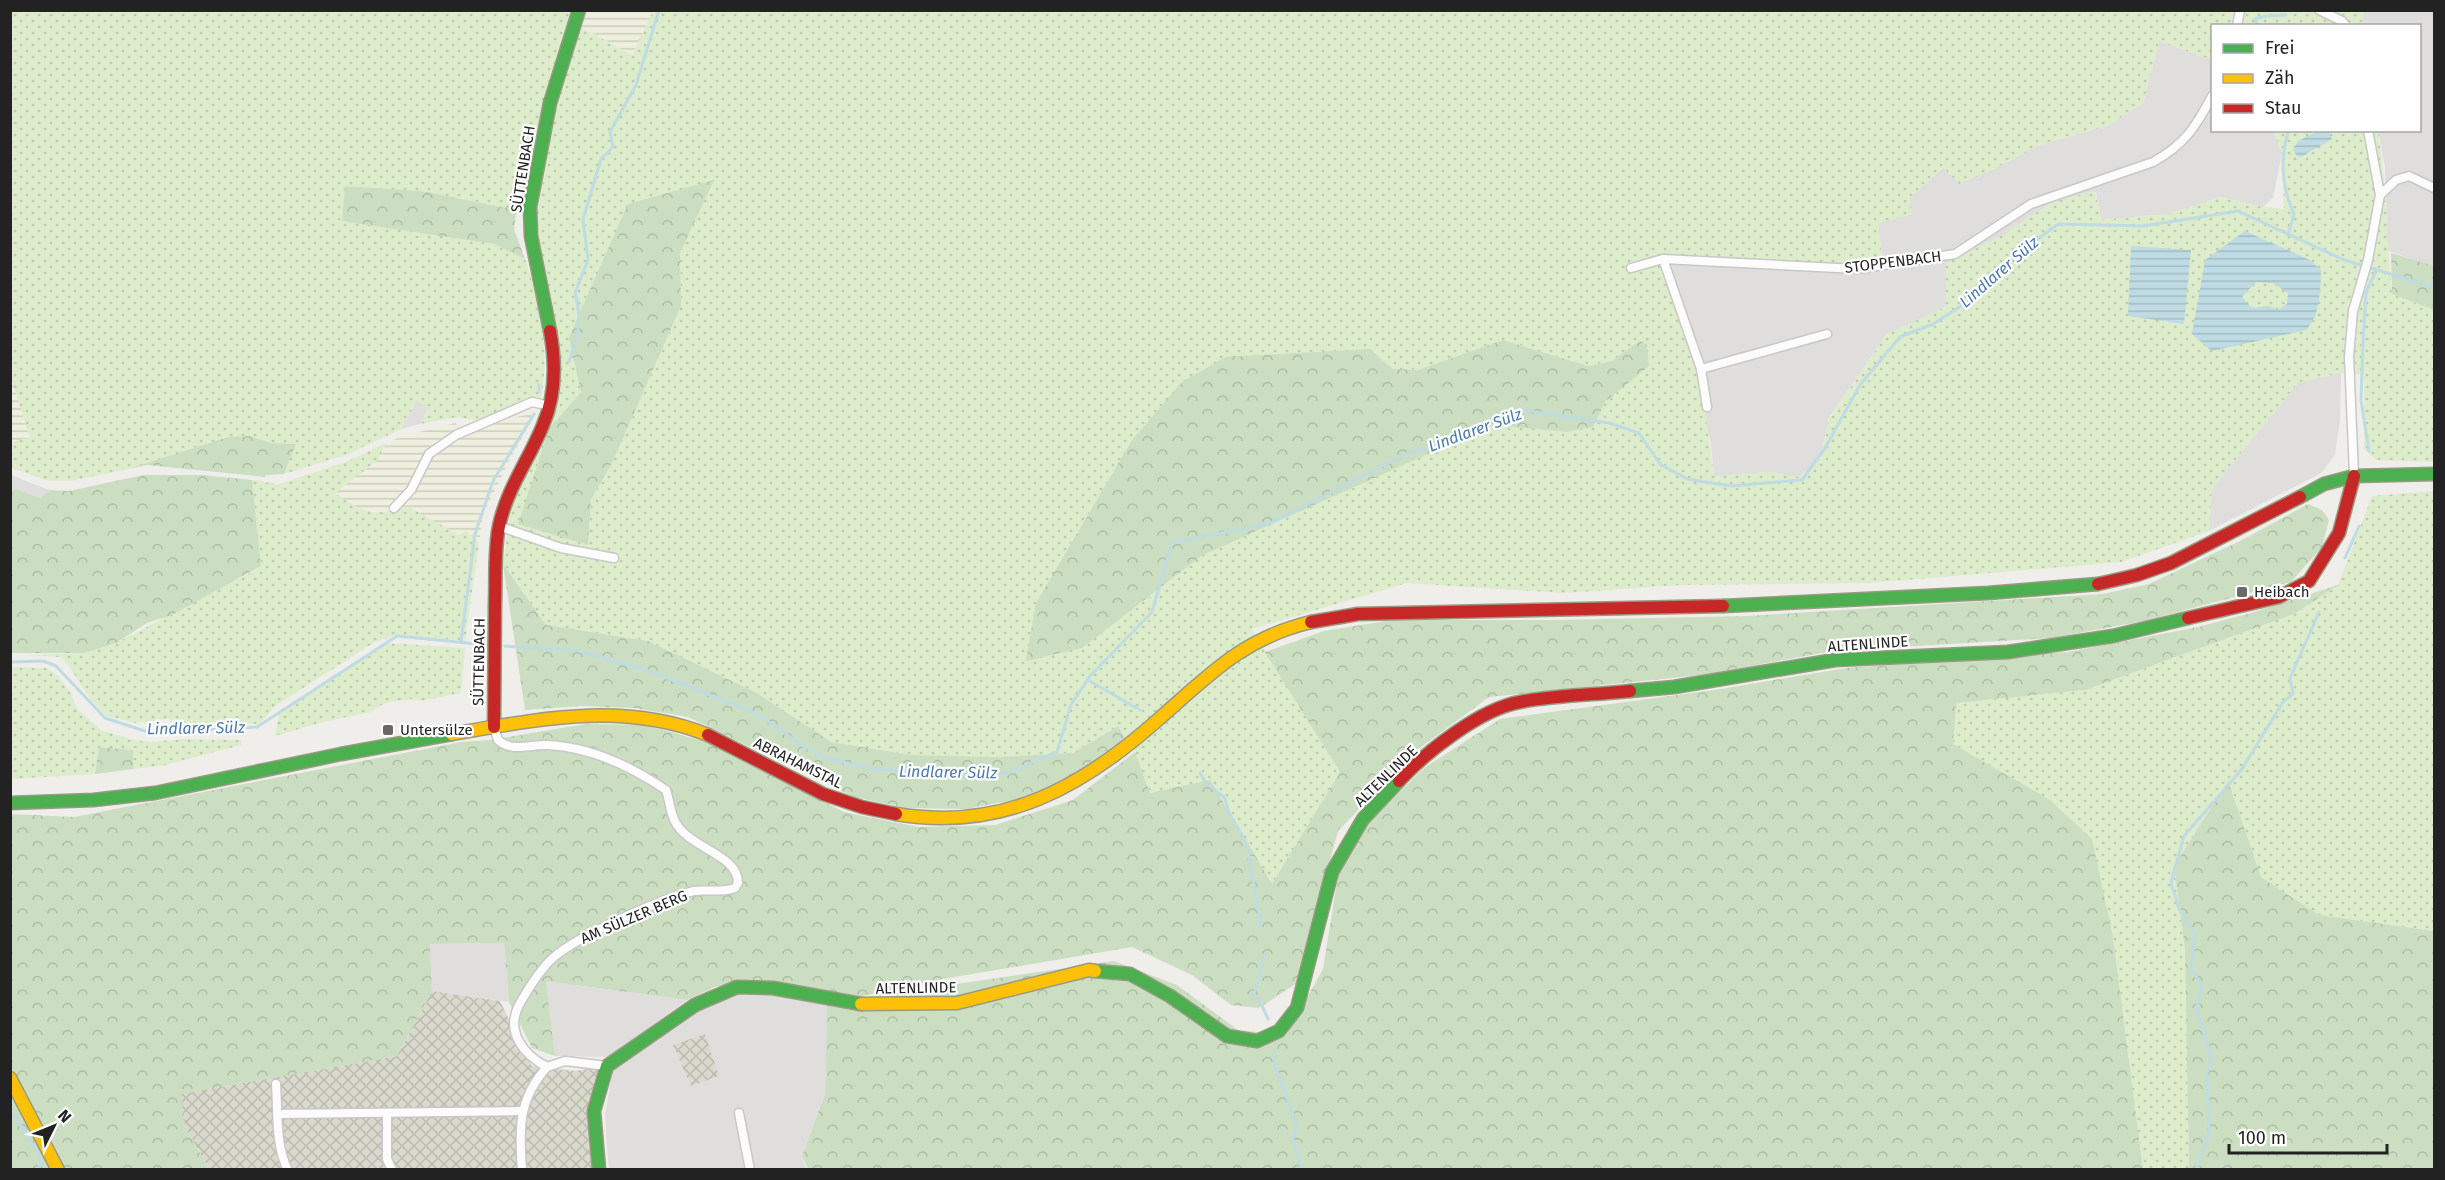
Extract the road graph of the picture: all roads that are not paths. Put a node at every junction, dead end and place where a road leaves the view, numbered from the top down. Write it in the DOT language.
graph roads {
  1 [pos="579,10"];
  2 [pos="2319,10"];
  3 [pos="2344,24"];
  4 [pos="2211,98"];
  5 [pos="2368,132"];
  6 [pos="2434,188"];
  7 [pos="2380,195"];
  8 [pos="1663,259"];
  9 [pos="1631,268"];
  10 [pos="1827,334"];
  11 [pos="1701,369"];
  12 [pos="550,406"];
  13 [pos="1707,407"];
  14 [pos="2434,474"];
  15 [pos="2354,476"];
  16 [pos="394,508"];
  17 [pos="499,526"];
  18 [pos="614,558"];
  19 [pos="494,727"];
  20 [pos="10,802"];
  21 [pos="607,1066"];
  22 [pos="547,1067"];
  23 [pos="10,1078"];
  24 [pos="276,1084"];
  25 [pos="523,1111"];
  26 [pos="387,1113"];
  27 [pos="740,1113"];
  28 [pos="278,1114"];
  29 [pos="58,1170"];
  30 [pos="288,1170"];
  31 [pos="392,1170"];
  32 [pos="522,1170"];
  33 [pos="599,1170"];
  34 [pos="750,1170"];
  1 -- 12 [label="street, SÜTTENBACH"];
  2 -- 3 [label="street"];
  4 -- 8 [label="street, STOPPENBACH"];
  5 -- 7 [label="street"];
  6 -- 7 [label="street"];
  7 -- 15 [label="street"];
  8 -- 9 [label="street, STOPPENBACH"];
  8 -- 11 [label="street"];
  10 -- 11 [label="street"];
  11 -- 13 [label="street"];
  12 -- 16 [label="street"];
  12 -- 17 [label="street, SÜTTENBACH"];
  14 -- 15 [label="street, ABRAHAMSTAL"];
  15 -- 19 [label="street, ABRAHAMSTAL"];
  15 -- 21 [label="street, ALTENLINDE"];
  17 -- 18 [label="street"];
  17 -- 19 [label="street, SÜTTENBACH"];
  19 -- 20 [label="street, ABRAHAMSTAL"];
  19 -- 22 [label="street, AM SÜLZER BERG"];
  21 -- 22 [label="street"];
  21 -- 33 [label="street"];
  22 -- 25 [label="street"];
  23 -- 29 [label="street"];
  24 -- 28 [label="street"];
  25 -- 26 [label="street"];
  25 -- 32 [label="street"];
  26 -- 28 [label="street"];
  26 -- 31 [label="street"];
  27 -- 34 [label="street"];
  28 -- 30 [label="street"];
}
